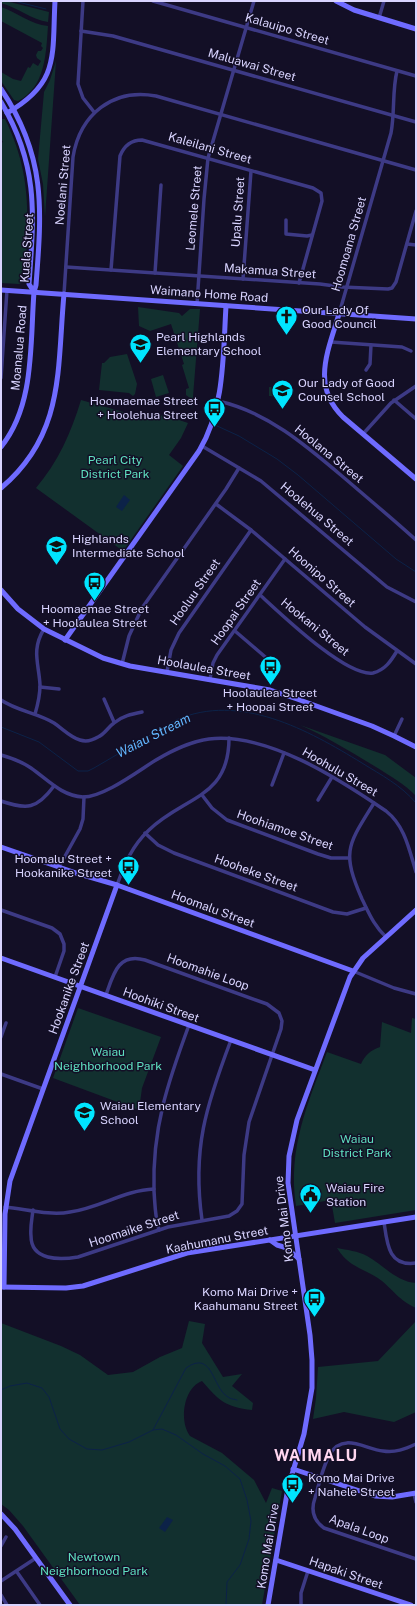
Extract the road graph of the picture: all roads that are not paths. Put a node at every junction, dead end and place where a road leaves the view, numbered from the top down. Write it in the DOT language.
graph roads {
  1 [pos="55,1"];
  2 [pos="83,1"];
  3 [pos="153,1"];
  4 [pos="254,1"];
  5 [pos="336,1"];
  6 [pos="384,1"];
  7 [pos="379,18"];
  8 [pos="246,28"];
  9 [pos="416,29"];
  10 [pos="81,31"];
  11 [pos="234,70"];
  12 [pos="397,71"];
  13 [pos="416,76"];
  14 [pos="1,89"];
  15 [pos="1,102"];
  16 [pos="14,110"];
  17 [pos="94,112"];
  18 [pos="7,113"];
  19 [pos="221,114"];
  20 [pos="394,116"];
  21 [pos="416,122"];
  22 [pos="208,158"];
  23 [pos="383,161"];
  24 [pos="416,170"];
  25 [pos="251,171"];
  26 [pos="161,186"];
  27 [pos="416,211"];
  28 [pos="286,220"];
  29 [pos="312,235"];
  30 [pos="407,244"];
  31 [pos="416,245"];
  32 [pos="66,267"];
  33 [pos="111,270"];
  34 [pos="155,273"];
  35 [pos="198,276"];
  36 [pos="243,279"];
  37 [pos="299,283"];
  38 [pos="347,287"];
  39 [pos="1,290"];
  40 [pos="7,290"];
  41 [pos="34,292"];
  42 [pos="64,294"];
  43 [pos="196,304"];
  44 [pos="226,306"];
  45 [pos="339,314"];
  46 [pos="416,319"];
  47 [pos="3,334"];
  48 [pos="331,342"];
  49 [pos="371,345"];
  50 [pos="410,351"];
  51 [pos="366,370"];
  52 [pos="1,378"];
  53 [pos="416,386"];
  54 [pos="394,400"];
  55 [pos="218,401"];
  56 [pos="416,419"];
  57 [pos="363,434"];
  58 [pos="202,446"];
  59 [pos="1,447"];
  60 [pos="239,468"];
  61 [pos="416,479"];
  62 [pos="1,488"];
  63 [pos="216,504"];
  64 [pos="251,530"];
  65 [pos="416,540"];
  66 [pos="285,559"];
  67 [pos="1,590"];
  68 [pos="260,595"];
  69 [pos="416,602"];
  70 [pos="44,629"];
  71 [pos="235,631"];
  72 [pos="65,640"];
  73 [pos="397,651"];
  74 [pos="277,662"];
  75 [pos="122,664"];
  76 [pos="416,664"];
  77 [pos="167,672"];
  78 [pos="210,679"];
  79 [pos="40,687"];
  80 [pos="59,689"];
  81 [pos="104,699"];
  82 [pos="1,700"];
  83 [pos="142,712"];
  84 [pos="35,714"];
  85 [pos="402,719"];
  86 [pos="114,722"];
  87 [pos="394,736"];
  88 [pos="229,738"];
  89 [pos="416,747"];
  90 [pos="284,754"];
  91 [pos="1,755"];
  92 [pos="332,777"];
  93 [pos="54,786"];
  94 [pos="272,786"];
  95 [pos="202,795"];
  96 [pos="84,797"];
  97 [pos="318,800"];
  98 [pos="1,801"];
  99 [pos="374,803"];
  100 [pos="145,833"];
  101 [pos="1,847"];
  102 [pos="349,858"];
  103 [pos="59,867"];
  104 [pos="416,872"];
  105 [pos="117,885"];
  106 [pos="366,908"];
  107 [pos="1,910"];
  108 [pos="416,910"];
  109 [pos="386,937"];
  110 [pos="1,958"];
  111 [pos="353,971"];
  112 [pos="55,977"];
  113 [pos="80,986"];
  114 [pos="416,994"];
  115 [pos="106,995"];
  116 [pos="6,1023"];
  117 [pos="189,1025"];
  118 [pos="1,1037"];
  119 [pos="231,1040"];
  120 [pos="272,1055"];
  121 [pos="315,1070"];
  122 [pos="1,1074"];
  123 [pos="43,1089"];
  124 [pos="154,1189"];
  125 [pos="5,1207"];
  126 [pos="33,1210"];
  127 [pos="416,1218"];
  128 [pos="202,1220"];
  129 [pos="384,1222"];
  130 [pos="159,1230"];
  131 [pos="295,1236"];
  132 [pos="270,1240"];
  133 [pos="299,1259"];
  134 [pos="416,1263"];
  135 [pos="2,1287"];
  136 [pos="416,1444"];
  137 [pos="293,1469"];
  138 [pos="321,1479"];
  139 [pos="415,1494"];
  140 [pos="416,1502"];
  141 [pos="1,1514"];
  142 [pos="6,1537"];
  143 [pos="1,1546"];
  144 [pos="36,1558"];
  145 [pos="416,1559"];
  146 [pos="276,1560"];
  147 [pos="308,1571"];
  148 [pos="17,1572"];
  149 [pos="1,1581"];
  150 [pos="1,1595"];
  151 [pos="7,1605"];
  152 [pos="40,1605"];
  153 [pos="70,1605"];
  154 [pos="268,1605"];
  155 [pos="301,1605"];
  156 [pos="411,1605"];
  1 -- 16 [label="street"];
  2 -- 10 [label="street"];
  3 -- 8 [label="street, Kalauipo Street"];
  4 -- 8 [label="street, Leomele Street"];
  5 -- 7 [label="street"];
  6 -- 7 [label="street"];
  7 -- 9 [label="street"];
  8 -- 11 [label="street, Leomele Street"];
  8 -- 12 [label="street, Kalauipo Street"];
  10 -- 11 [label="street, Maluawai Street"];
  10 -- 17 [label="street"];
  11 -- 19 [label="street, Leomele Street"];
  11 -- 20 [label="street, Maluawai Street"];
  12 -- 13 [label="street, Kalauipo Street"];
  12 -- 20 [label="street, Hoomoana Street"];
  14 -- 16 [label="street, Kuala Street"];
  15 -- 18 [label="street, Kuala Street"];
  16 -- 18 [label="street"];
  16 -- 41 [label="street, Kuala Street"];
  17 -- 19 [label="street, Noelani Street"];
  17 -- 32 [label="street, Noelani Street"];
  18 -- 41 [label="street, Kuala Street"];
  19 -- 22 [label="street, Leomele Street"];
  19 -- 23 [label="street, Noelani Street"];
  20 -- 21 [label="street, Maluawai Street"];
  20 -- 23 [label="street, Hoomoana Street"];
  22 -- 25 [label="street, Kaleilani Street"];
  22 -- 33 [label="street, Kaleilani Street"];
  22 -- 35 [label="street, Leomele Street"];
  23 -- 24 [label="street, Noelani Street"];
  23 -- 38 [label="street, Hoomoana Street"];
  25 -- 29 [label="street, Kaleilani Street"];
  25 -- 36 [label="street, Upalu Street"];
  26 -- 34 [label="street"];
  27 -- 30 [label="street, Makamua Street"];
  28 -- 29 [label="street"];
  29 -- 37 [label="street, Kaleilani Street"];
  30 -- 31 [label="street"];
  30 -- 38 [label="street, Makamua Street"];
  32 -- 33 [label="street, Makamua Street"];
  32 -- 42 [label="street, Noelani Street"];
  33 -- 34 [label="street, Makamua Street"];
  34 -- 35 [label="street, Makamua Street"];
  35 -- 36 [label="street, Makamua Street"];
  35 -- 43 [label="street, Leomele Street"];
  36 -- 37 [label="street, Makamua Street"];
  37 -- 38 [label="street, Makamua Street"];
  38 -- 45 [label="street, Hoomoana Street"];
  39 -- 40 [label="street, Waimano Home Road"];
  40 -- 41 [label="street, Waimano Home Road"];
  40 -- 47 [label="street"];
  41 -- 42 [label="street, Waimano Home Road"];
  41 -- 59 [label="street, Moanalua Road"];
  42 -- 43 [label="street, Waimano Home Road"];
  42 -- 62 [label="street, Noelani Street"];
  43 -- 44 [label="street, Waimano Home Road"];
  44 -- 45 [label="street, Waimano Home Road"];
  44 -- 55 [label="street"];
  45 -- 46 [label="street, Waimano Home Road"];
  45 -- 48 [label="street, Hoomoana Street"];
  47 -- 52 [label="street"];
  48 -- 49 [label="street"];
  48 -- 57 [label="street, Hoomoana Street"];
  49 -- 50 [label="street"];
  49 -- 51 [label="street"];
  53 -- 54 [label="street"];
  54 -- 56 [label="street"];
  54 -- 57 [label="street"];
  55 -- 58 [label="street"];
  55 -- 65 [label="street, Hoolana Street"];
  57 -- 61 [label="street, Hoomoana Street"];
  58 -- 60 [label="street, Hoolehua Street"];
  58 -- 72 [label="street"];
  60 -- 63 [label="street"];
  60 -- 69 [label="street, Hoolehua Street"];
  63 -- 64 [label="street, Hoonipo Street"];
  63 -- 75 [label="street"];
  64 -- 66 [label="street, Hoonipo Street"];
  64 -- 77 [label="street, Hooluu Street"];
  66 -- 68 [label="street, Hoopai Street"];
  66 -- 73 [label="street, Hoonipo Street"];
  67 -- 70 [label="street, Hoolaulea Street"];
  68 -- 71 [label="street, Hoopai Street"];
  68 -- 73 [label="street, Hookani Street"];
  70 -- 72 [label="street, Hoolaulea Street"];
  70 -- 79 [label="street"];
  71 -- 74 [label="street"];
  71 -- 78 [label="street, Hoopai Street"];
  72 -- 75 [label="street, Hoolaulea Street"];
  73 -- 76 [label="street, Hoonipo Street"];
  75 -- 77 [label="street, Hoolaulea Street"];
  77 -- 78 [label="street, Hoolaulea Street"];
  78 -- 87 [label="street, Hoolaulea Street"];
  79 -- 80 [label="street"];
  79 -- 84 [label="street"];
  81 -- 86 [label="street"];
  82 -- 84 [label="street"];
  83 -- 86 [label="street"];
  84 -- 86 [label="street"];
  85 -- 87 [label="street"];
  87 -- 89 [label="street, Hoolaulea Street"];
  88 -- 90 [label="street, Hoohulu Street"];
  88 -- 95 [label="street, Hookanike Street"];
  88 -- 96 [label="street, Hoohulu Street"];
  90 -- 92 [label="street, Hoohulu Street"];
  90 -- 94 [label="street"];
  91 -- 93 [label="street"];
  92 -- 97 [label="street"];
  92 -- 99 [label="street, Hoohulu Street"];
  93 -- 96 [label="street"];
  93 -- 98 [label="street"];
  95 -- 100 [label="street, Hookanike Street"];
  95 -- 102 [label="street, Hoohiamoe Street"];
  96 -- 103 [label="street"];
  99 -- 102 [label="street"];
  99 -- 104 [label="street, Hoohulu Street"];
  100 -- 105 [label="street, Hookanike Street"];
  100 -- 106 [label="street, Hooheke Street"];
  101 -- 103 [label="street, Hoomalu Street"];
  102 -- 106 [label="street"];
  103 -- 105 [label="street, Hoomalu Street"];
  105 -- 111 [label="street, Hoomalu Street"];
  105 -- 113 [label="street, Hookanike Street"];
  106 -- 109 [label="street"];
  107 -- 112 [label="street"];
  108 -- 109 [label="street, Komo Mai Drive"];
  109 -- 111 [label="street, Komo Mai Drive"];
  110 -- 112 [label="street, Hoohiki Street"];
  111 -- 114 [label="street, Hoomalu Street"];
  111 -- 121 [label="street, Komo Mai Drive"];
  112 -- 113 [label="street, Hoohiki Street"];
  113 -- 115 [label="street, Hoohiki Street"];
  113 -- 123 [label="street, Hookanike Street"];
  115 -- 117 [label="street, Hoohiki Street"];
  115 -- 120 [label="street, Hoomahie Loop"];
  116 -- 118 [label="street"];
  117 -- 119 [label="street, Hoohiki Street"];
  117 -- 124 [label="street"];
  119 -- 120 [label="street, Hoohiki Street"];
  119 -- 128 [label="street"];
  120 -- 121 [label="street, Hoohiki Street"];
  120 -- 128 [label="street, Hoomaike Street"];
  121 -- 131 [label="street, Komo Mai Drive"];
  122 -- 123 [label="street"];
  123 -- 125 [label="street, Hookanike Street"];
  124 -- 126 [label="street"];
  124 -- 130 [label="street"];
  125 -- 126 [label="street"];
  125 -- 135 [label="street, Hookanike Street"];
  126 -- 130 [label="street, Hoomaike Street"];
  127 -- 129 [label="street, Kaahumanu Street"];
  128 -- 130 [label="street, Hoomaike Street"];
  129 -- 131 [label="street, Kaahumanu Street"];
  129 -- 134 [label="street"];
  131 -- 132 [label="street, Kaahumanu Street"];
  131 -- 133 [label="street, Komo Mai Drive"];
  132 -- 133 [label="street"];
  132 -- 135 [label="street, Kaahumanu Street"];
  133 -- 137 [label="street, Komo Mai Drive"];
  136 -- 138 [label="street, Apala Loop"];
  137 -- 138 [label="street"];
  137 -- 146 [label="street, Komo Mai Drive"];
  138 -- 139 [label="street"];
  138 -- 145 [label="street, Apala Loop"];
  139 -- 140 [label="street"];
  141 -- 144 [label="street"];
  142 -- 143 [label="street"];
  144 -- 148 [label="street"];
  144 -- 153 [label="street"];
  146 -- 147 [label="street, Hapaki Street"];
  146 -- 154 [label="street, Komo Mai Drive"];
  147 -- 155 [label="street"];
  147 -- 156 [label="street, Hapaki Street"];
  148 -- 149 [label="street"];
  148 -- 152 [label="street"];
  150 -- 151 [label="street"];
}
